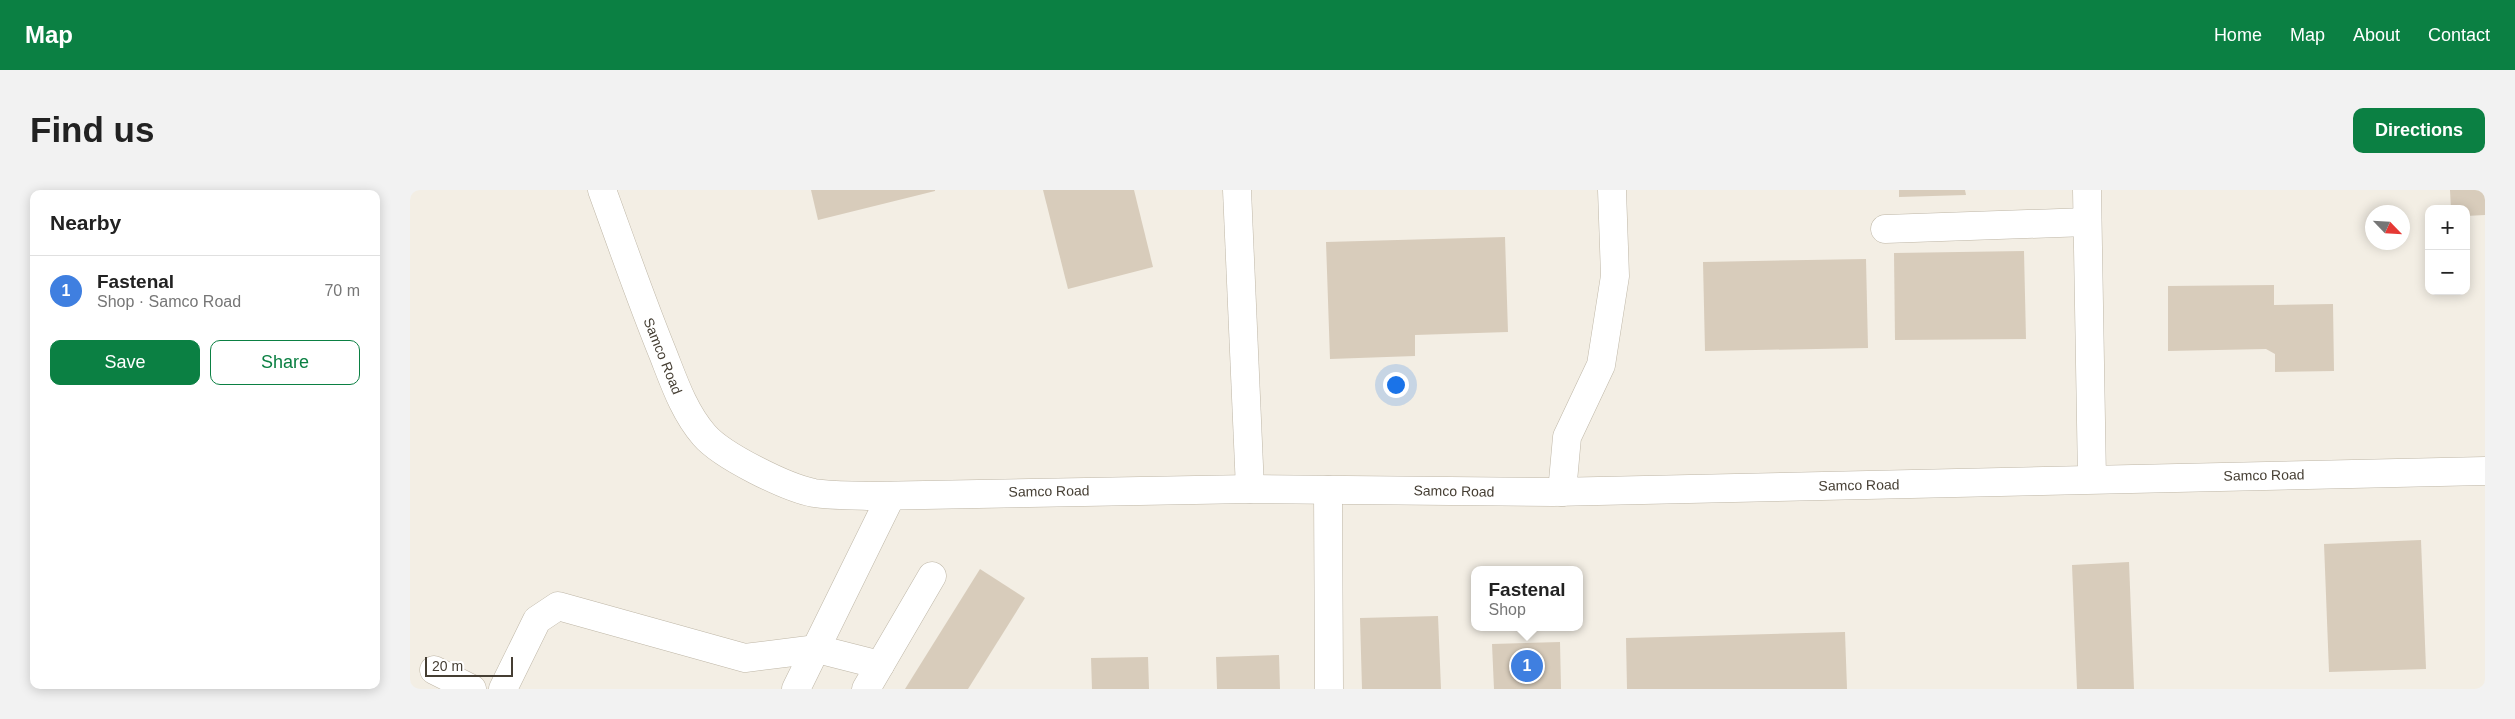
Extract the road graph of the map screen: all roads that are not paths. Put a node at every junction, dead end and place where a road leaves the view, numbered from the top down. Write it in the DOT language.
graph roads {
  1 [pos="602,190"];
  2 [pos="1237,190"];
  3 [pos="1612,190"];
  4 [pos="2087,190"];
  5 [pos="2088,222"];
  6 [pos="1885,229"];
  7 [pos="2485,470"];
  8 [pos="2092,480"];
  9 [pos="1250,488"];
  10 [pos="1328,490"];
  11 [pos="1562,492"];
  12 [pos="892,496"];
  13 [pos="932,576"];
  14 [pos="817,649"];
  15 [pos="880,665"];
  16 [pos="434,670"];
  17 [pos="472,689"];
  18 [pos="503,689"];
  19 [pos="796,689"];
  20 [pos="866,689"];
  21 [pos="1329,689"];
  1 -- 12 [label="street, Samco Road"];
  2 -- 9 [label="street"];
  3 -- 11 [label="street"];
  4 -- 5 [label="street"];
  5 -- 6 [label="street"];
  5 -- 8 [label="street"];
  7 -- 8 [label="street, Samco Road"];
  8 -- 11 [label="street, Samco Road"];
  9 -- 10 [label="street, Samco Road"];
  9 -- 12 [label="street, Samco Road"];
  10 -- 11 [label="street, Samco Road"];
  10 -- 21 [label="street"];
  12 -- 14 [label="street"];
  13 -- 15 [label="street"];
  14 -- 15 [label="street"];
  14 -- 18 [label="street"];
  14 -- 19 [label="street"];
  15 -- 20 [label="street"];
  16 -- 17 [label="street"];
}
